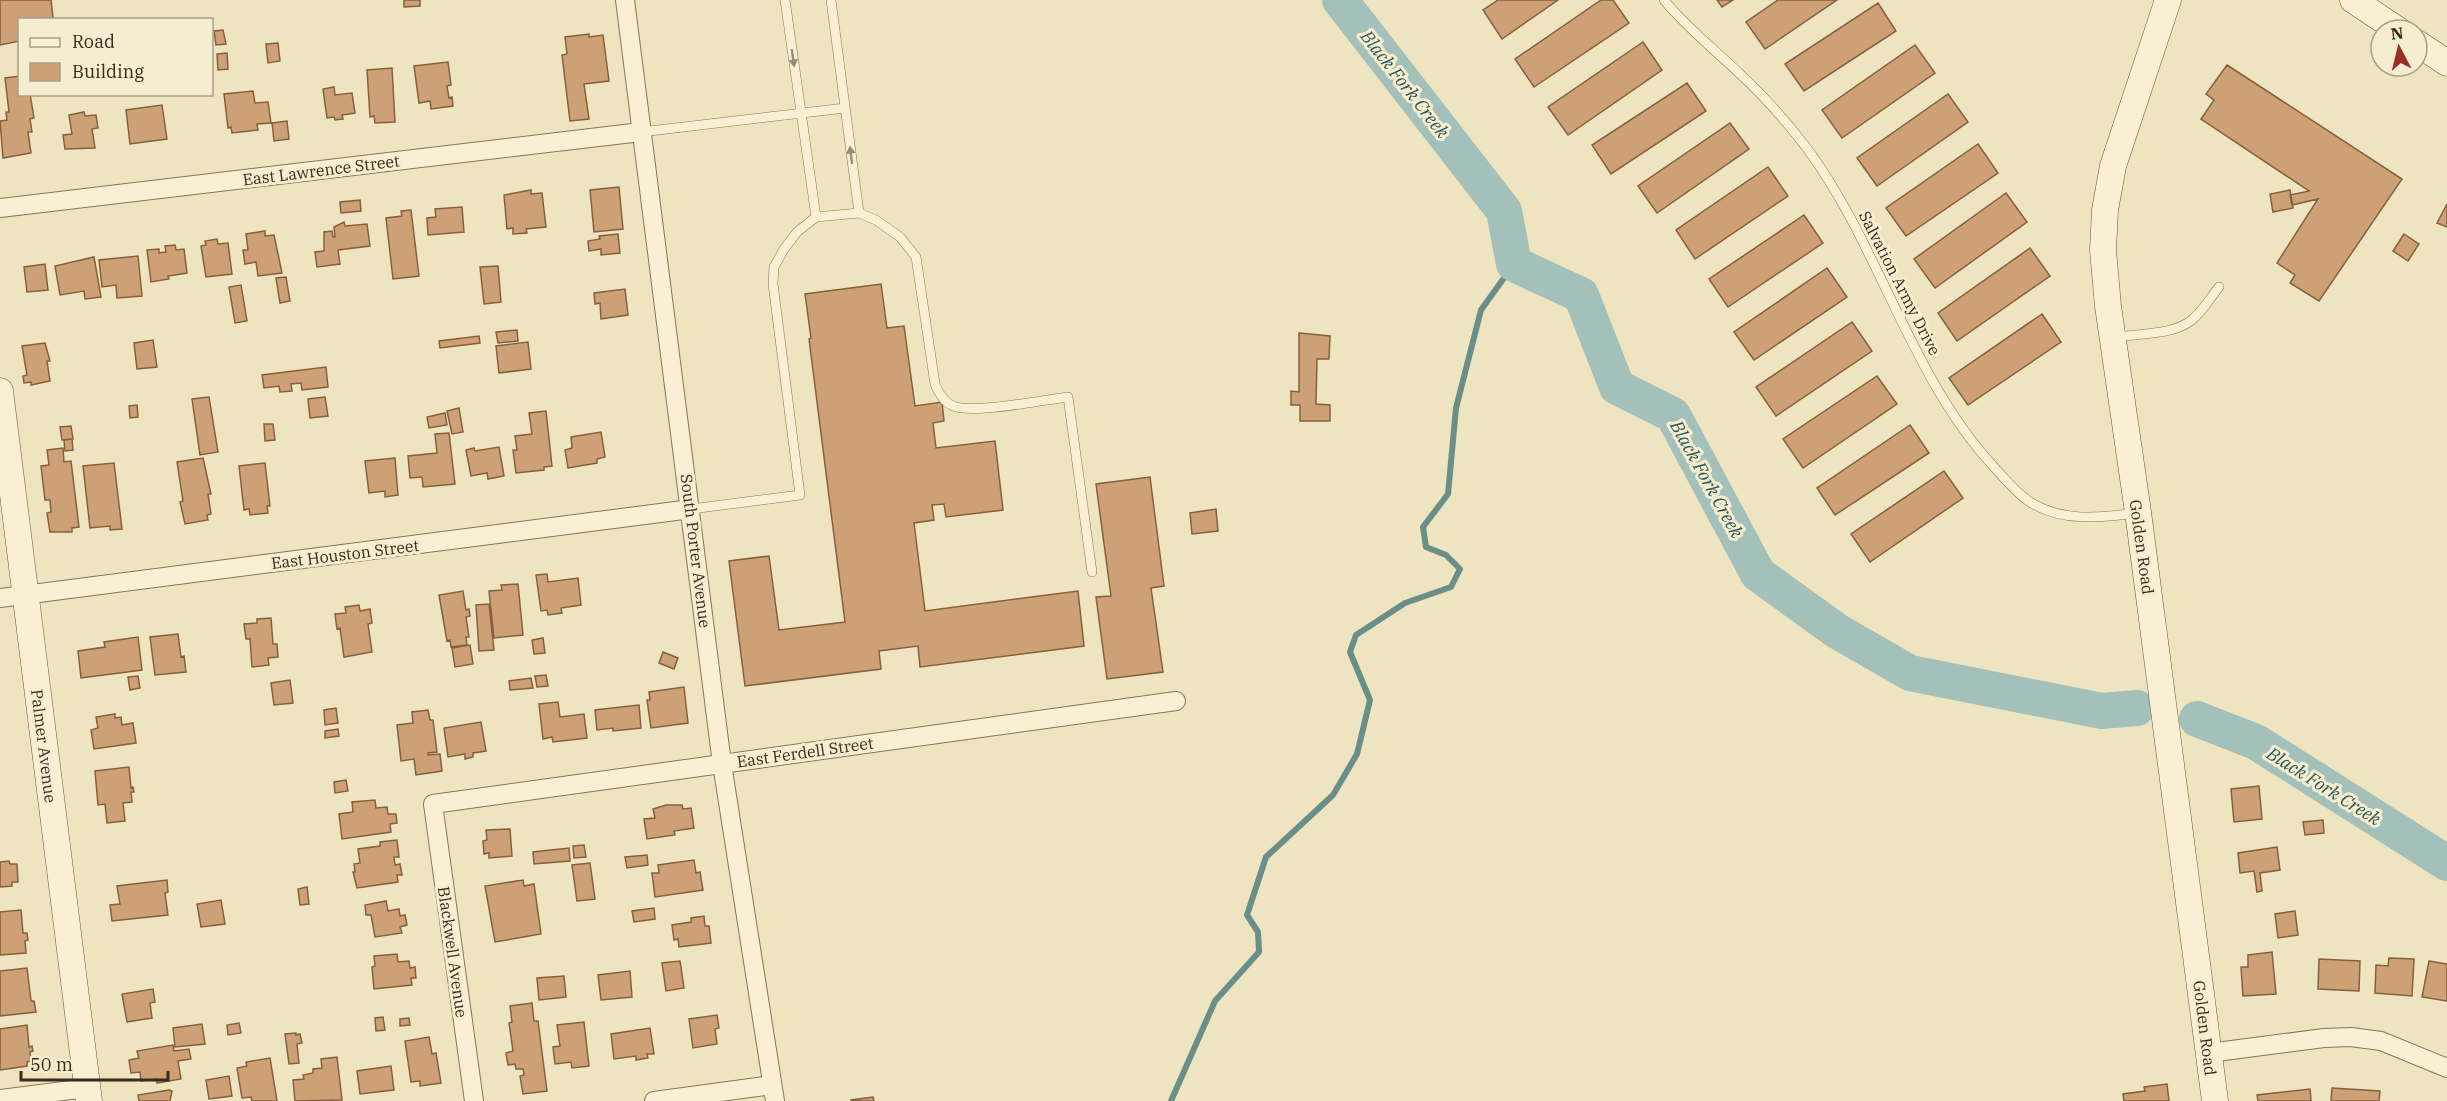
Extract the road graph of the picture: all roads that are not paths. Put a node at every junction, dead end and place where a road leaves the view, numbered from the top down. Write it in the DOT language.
graph roads {
  1 [pos="625,0"];
  2 [pos="785,0"];
  3 [pos="831,0"];
  4 [pos="1664,0"];
  5 [pos="2168,0"];
  6 [pos="2353,0"];
  7 [pos="2380,18"];
  8 [pos="2429,51"];
  9 [pos="2447,63"];
  10 [pos="845,108"];
  11 [pos="801,113"];
  12 [pos="641,132"];
  13 [pos="0,208"];
  14 [pos="859,213"];
  15 [pos="816,217"];
  16 [pos="2219,287"];
  17 [pos="2112,337"];
  18 [pos="0,391"];
  19 [pos="691,509"];
  20 [pos="2138,513"];
  21 [pos="1092,572"];
  22 [pos="12,596"];
  23 [pos="1176,700"];
  24 [pos="723,764"];
  25 [pos="433,804"];
  26 [pos="2209,1053"];
  27 [pos="2447,1068"];
  28 [pos="774,1093"];
  29 [pos="88,1094"];
  30 [pos="0,1099"];
  31 [pos="474,1101"];
  32 [pos="654,1101"];
  33 [pos="2215,1101"];
  1 -- 12 [label="street, South Porter Avenue"];
  2 -- 11 [label="lane, one-way"];
  3 -- 10 [label="lane"];
  4 -- 20 [label="lane, Salvation Army Drive"];
  5 -- 17 [label="street, Golden Road"];
  6 -- 7 [label="street"];
  8 -- 9 [label="street"];
  10 -- 11 [label="lane"];
  14 -- 10 [label="lane, one-way"];
  11 -- 12 [label="lane"];
  11 -- 15 [label="lane"];
  12 -- 13 [label="street, East Lawrence Street"];
  12 -- 19 [label="street, South Porter Avenue"];
  14 -- 15 [label="lane"];
  14 -- 21 [label="lane"];
  15 -- 19 [label="lane"];
  16 -- 17 [label="lane"];
  17 -- 20 [label="street, Golden Road"];
  18 -- 22 [label="street, Palmer Avenue"];
  19 -- 22 [label="street, East Houston Street"];
  19 -- 24 [label="street, South Porter Avenue"];
  20 -- 26 [label="street, Golden Road"];
  22 -- 29 [label="street, Palmer Avenue"];
  23 -- 24 [label="street, East Ferdell Street"];
  24 -- 25 [label="street, East Ferdell Street"];
  24 -- 28 [label="street, South Porter Avenue"];
  25 -- 31 [label="street, Blackwell Avenue"];
  26 -- 27 [label="street"];
  26 -- 33 [label="street, Golden Road"];
  28 -- 32 [label="street"];
  29 -- 30 [label="street"];
}
